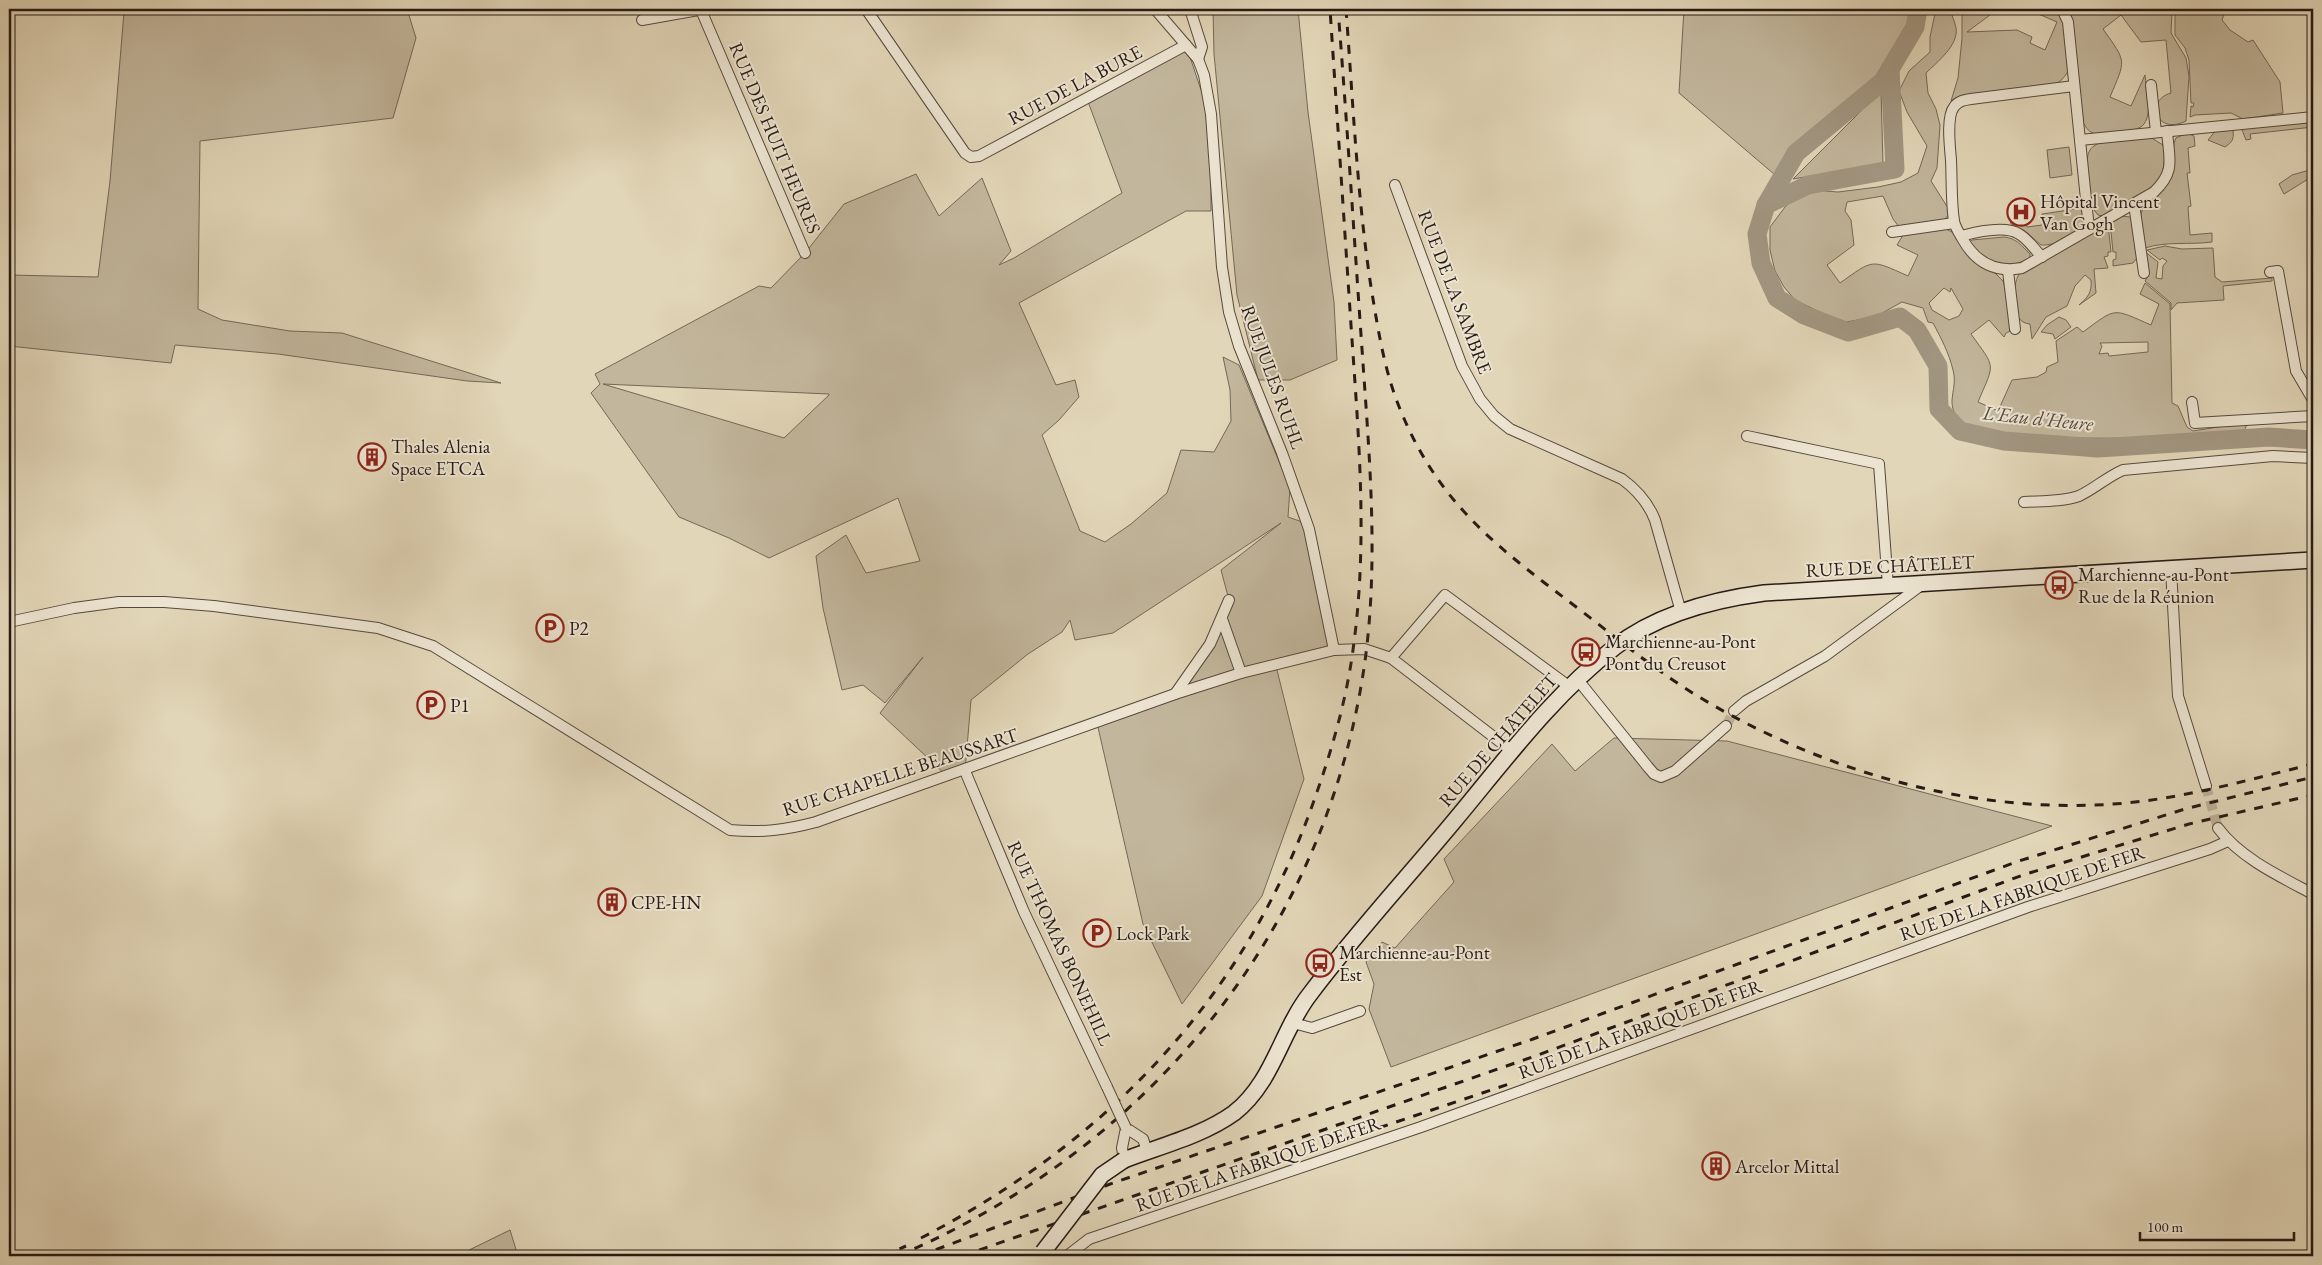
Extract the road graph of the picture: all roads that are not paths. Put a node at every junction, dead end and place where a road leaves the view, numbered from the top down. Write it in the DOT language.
graph roads {
  1 [pos="702,9"];
  2 [pos="866,9"];
  3 [pos="1155,9"];
  4 [pos="1190,9"];
  5 [pos="2062,9"];
  6 [pos="642,20"];
  7 [pos="1186,45"];
  8 [pos="1198,59"];
  9 [pos="2151,85"];
  10 [pos="2074,86"];
  11 [pos="2313,117"];
  12 [pos="2161,132"];
  13 [pos="2080,140"];
  14 [pos="1395,185"];
  15 [pos="2134,204"];
  16 [pos="1954,223"];
  17 [pos="2089,230"];
  18 [pos="1892,232"];
  19 [pos="1961,236"];
  20 [pos="805,253"];
  21 [pos="2042,257"];
  22 [pos="2008,270"];
  23 [pos="2270,272"];
  24 [pos="2144,273"];
  25 [pos="2015,330"];
  26 [pos="2313,400"];
  27 [pos="2192,402"];
  28 [pos="2313,416"];
  29 [pos="1747,436"];
  30 [pos="2313,458"];
  31 [pos="2024,502"];
  32 [pos="2313,560"];
  33 [pos="2171,568"];
  34 [pos="1923,584"];
  35 [pos="1888,586"];
  36 [pos="1229,600"];
  37 [pos="1681,612"];
  38 [pos="1222,618"];
  39 [pos="9,622"];
  40 [pos="1334,650"];
  41 [pos="1392,658"];
  42 [pos="1241,673"];
  43 [pos="1574,683"];
  44 [pos="1175,694"];
  45 [pos="1734,711"];
  46 [pos="1726,726"];
  47 [pos="1512,752"];
  48 [pos="965,771"];
  49 [pos="2206,786"];
  50 [pos="2218,828"];
  51 [pos="2228,841"];
  52 [pos="2313,894"];
  53 [pos="1360,1011"];
  54 [pos="1294,1023"];
  55 [pos="1126,1128"];
  56 [pos="1147,1151"];
  57 [pos="1124,1160"];
  58 [pos="1040,1254"];
  59 [pos="1067,1256"];
  1 -- 6 [label="street"];
  1 -- 20 [label="street, RUE DES HUIT HEURES"];
  2 -- 7 [label="street, RUE DE LA BURE"];
  3 -- 7 [label="street, RUE JULES RUHL"];
  4 -- 8 [label="street"];
  5 -- 10 [label="street"];
  7 -- 8 [label="street, RUE JULES RUHL"];
  8 -- 40 [label="street, RUE JULES RUHL"];
  9 -- 12 [label="street"];
  10 -- 13 [label="street"];
  10 -- 16 [label="street"];
  11 -- 12 [label="street"];
  12 -- 13 [label="street"];
  12 -- 15 [label="street"];
  13 -- 17 [label="street"];
  14 -- 37 [label="street, RUE DE LA SAMBRE"];
  15 -- 17 [label="street"];
  15 -- 24 [label="street"];
  16 -- 18 [label="street"];
  16 -- 19 [label="street"];
  17 -- 21 [label="street"];
  19 -- 21 [label="street"];
  19 -- 22 [label="street"];
  21 -- 22 [label="street"];
  22 -- 25 [label="street"];
  23 -- 26 [label="street"];
  27 -- 28 [label="street"];
  29 -- 35 [label="street"];
  30 -- 31 [label="street"];
  32 -- 33 [label="main road, RUE DE CHÂTELET"];
  33 -- 34 [label="main road, RUE DE CHÂTELET"];
  33 -- 49 [label="street"];
  34 -- 35 [label="main road, RUE DE CHÂTELET"];
  34 -- 45 [label="street"];
  35 -- 37 [label="main road, RUE DE CHÂTELET"];
  36 -- 38 [label="street"];
  37 -- 43 [label="main road, RUE DE CHÂTELET"];
  38 -- 42 [label="street"];
  38 -- 44 [label="street"];
  39 -- 48 [label="street, RUE CHAPELLE BEAUSSART"];
  40 -- 41 [label="street, RUE CHAPELLE BEAUSSART"];
  40 -- 42 [label="street, RUE CHAPELLE BEAUSSART"];
  41 -- 43 [label="street"];
  41 -- 47 [label="street, RUE CHAPELLE BEAUSSART"];
  42 -- 44 [label="street, RUE CHAPELLE BEAUSSART"];
  43 -- 46 [label="street"];
  43 -- 47 [label="main road, RUE DE CHÂTELET"];
  44 -- 48 [label="street, RUE CHAPELLE BEAUSSART"];
  47 -- 54 [label="main road, RUE DE CHÂTELET"];
  48 -- 55 [label="street, RUE THOMAS BONEHILL, bridge"];
  50 -- 51 [label="street"];
  51 -- 52 [label="street"];
  51 -- 59 [label="street, RUE DE LA FABRIQUE DE FER"];
  53 -- 54 [label="street"];
  54 -- 56 [label="main road, RUE DE CHÂTELET"];
  55 -- 56 [label="street, RUE THOMAS BONEHILL"];
  55 -- 57 [label="street"];
  56 -- 57 [label="main road, RUE DE CHÂTELET"];
  57 -- 58 [label="main road, RUE DE CHÂTELET, bridge"];
}
